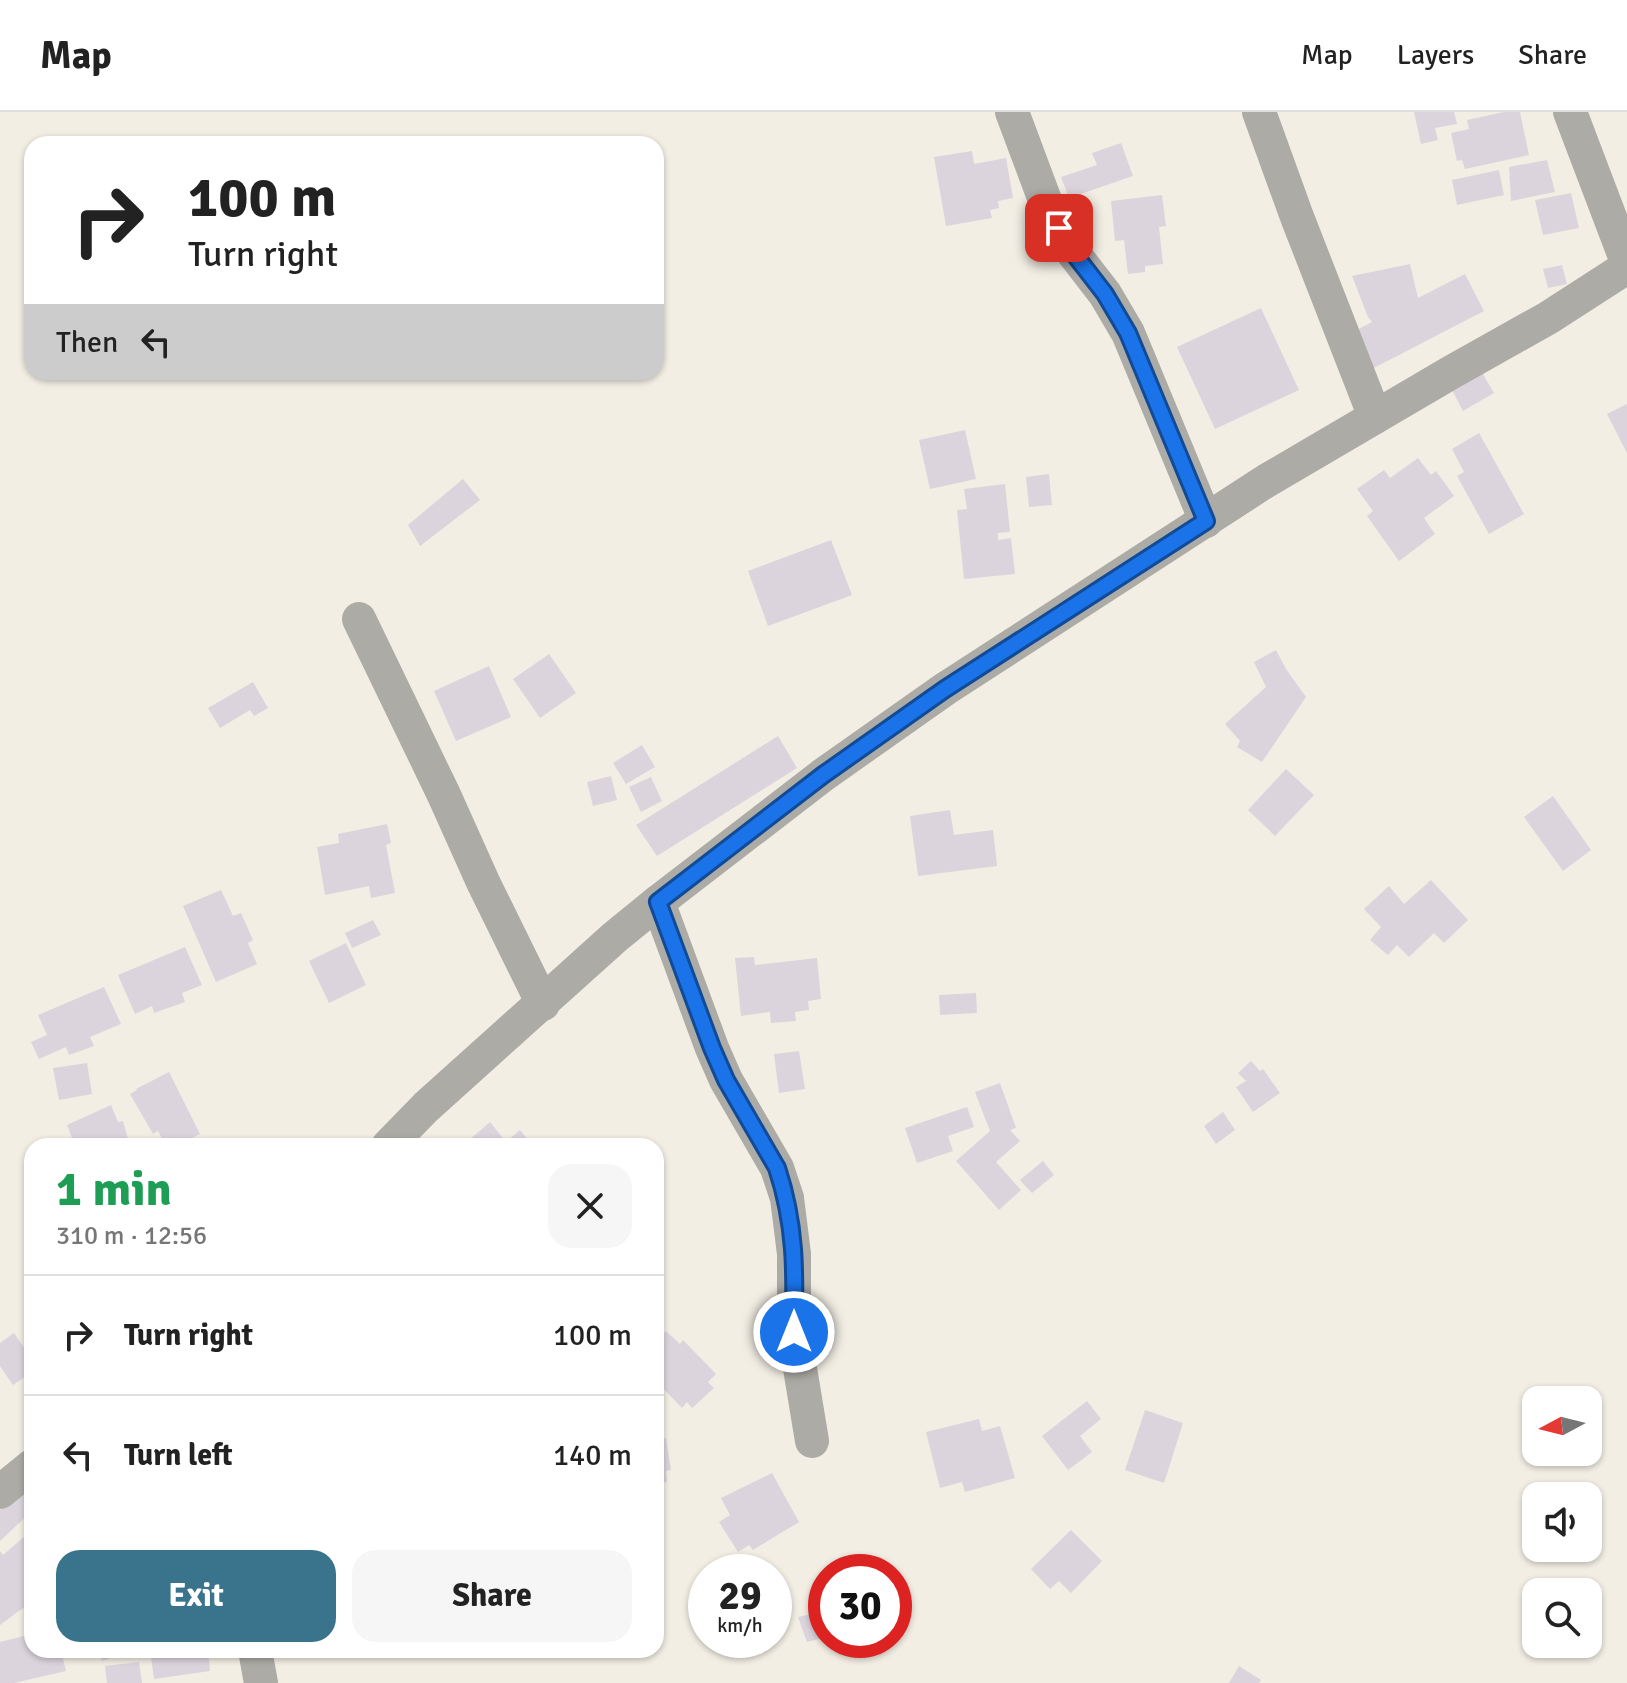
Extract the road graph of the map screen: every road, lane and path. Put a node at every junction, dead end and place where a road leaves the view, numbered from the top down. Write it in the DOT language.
graph roads {
  1 [pos="1012,112"];
  2 [pos="1259,112"];
  3 [pos="1570,112"];
  4 [pos="1627,265"];
  5 [pos="1375,417"];
  6 [pos="1206,521"];
  7 [pos="359,619"];
  8 [pos="658,902"];
  9 [pos="543,1004"];
  10 [pos="396,1138"];
  11 [pos="812,1441"];
  12 [pos="24,1472"];
  13 [pos="0,1492"];
  14 [pos="256,1658"];
  15 [pos="261,1683"];
  1 -- 6 [label="street"];
  2 -- 5 [label="street"];
  3 -- 4 [label="street"];
  4 -- 5 [label="street"];
  5 -- 6 [label="street"];
  6 -- 8 [label="street"];
  7 -- 9 [label="street"];
  8 -- 9 [label="street"];
  8 -- 11 [label="street"];
  9 -- 10 [label="street"];
  12 -- 13 [label="street"];
  14 -- 15 [label="street"];
}
